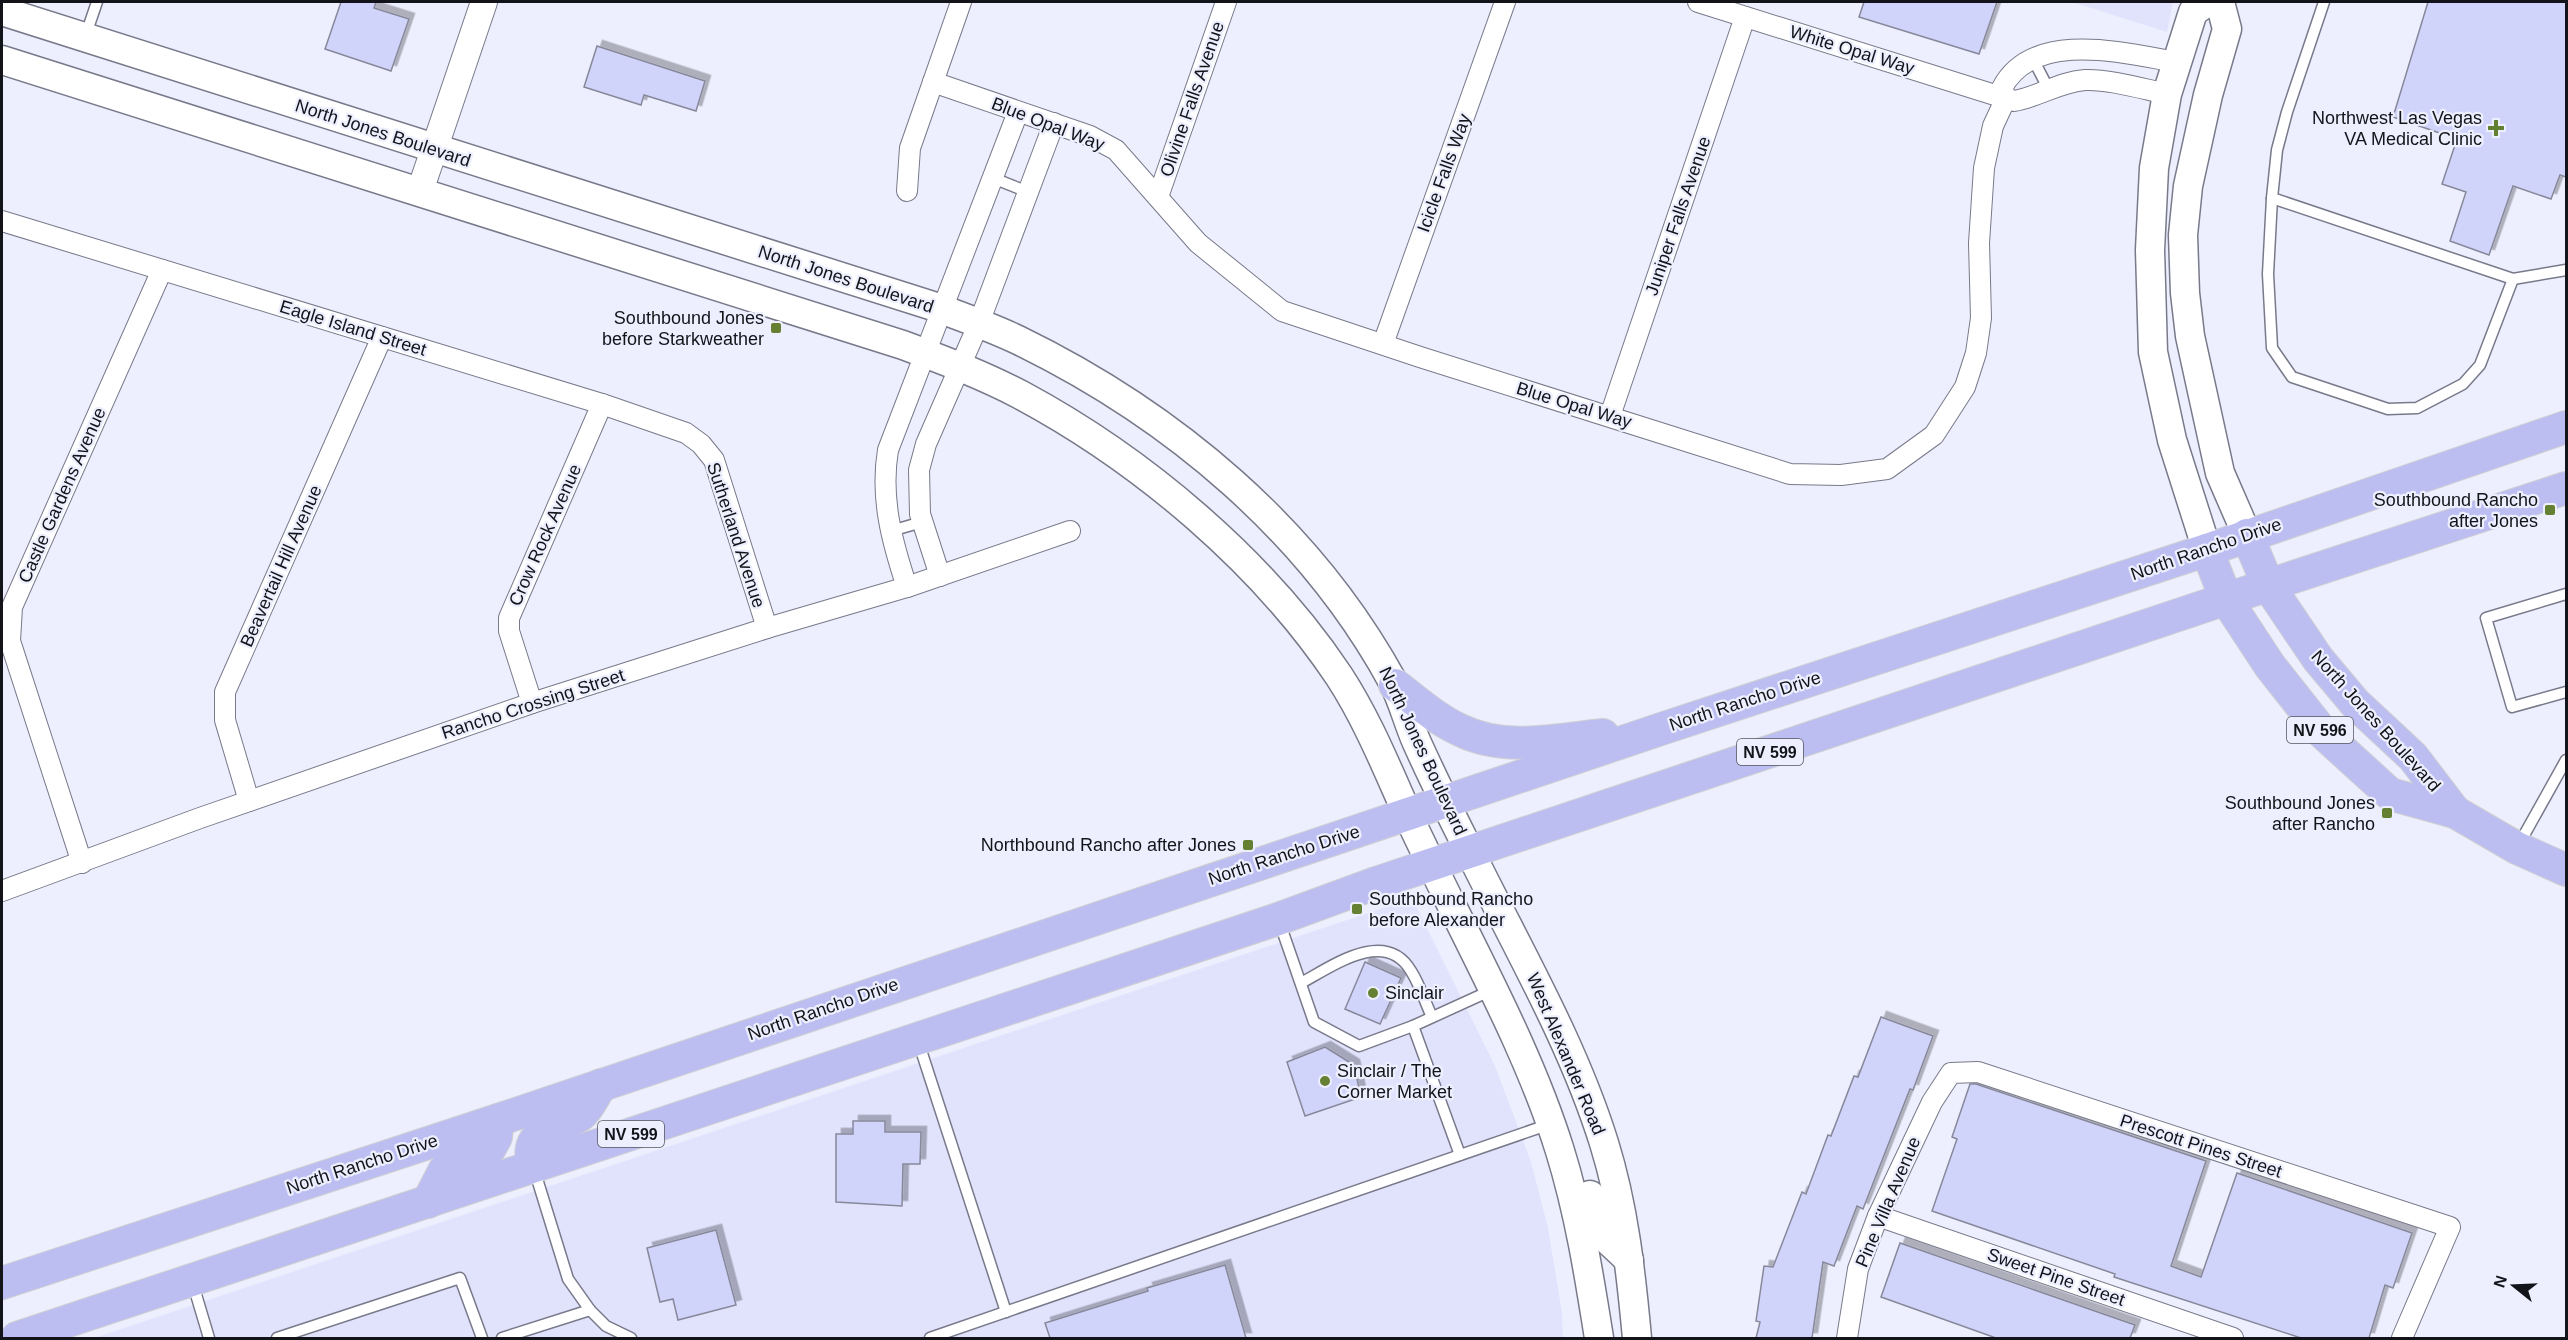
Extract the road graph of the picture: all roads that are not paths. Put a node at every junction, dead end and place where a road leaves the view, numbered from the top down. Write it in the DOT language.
graph roads {
  1 [pos="98,2"];
  2 [pos="484,2"];
  3 [pos="961,2"];
  4 [pos="1226,2"];
  5 [pos="1505,2"];
  6 [pos="1698,2"];
  7 [pos="2207,2"];
  8 [pos="2220,2"];
  9 [pos="2324,2"];
  10 [pos="2,11"];
  11 [pos="1745,17"];
  12 [pos="85,38"];
  13 [pos="2033,59"];
  14 [pos="2,60"];
  15 [pos="2176,62"];
  16 [pos="933,82"];
  17 [pos="2048,88"];
  18 [pos="2167,94"];
  19 [pos="2006,98"];
  20 [pos="1018,112"];
  21 [pos="1054,123"];
  22 [pos="434,149"];
  23 [pos="993,178"];
  24 [pos="420,191"];
  25 [pos="907,191"];
  26 [pos="1028,192"];
  27 [pos="1158,197"];
  28 [pos="2272,198"];
  29 [pos="2,221"];
  30 [pos="162,270"];
  31 [pos="2566,270"];
  32 [pos="2513,279"];
  33 [pos="943,309"];
  34 [pos="979,323"];
  35 [pos="382,337"];
  36 [pos="1383,344"];
  37 [pos="924,353"];
  38 [pos="959,367"];
  39 [pos="602,404"];
  40 [pos="1610,416"];
  41 [pos="2566,427"];
  42 [pos="701,444"];
  43 [pos="2566,488"];
  44 [pos="922,522"];
  45 [pos="891,531"];
  46 [pos="1070,531"];
  47 [pos="2247,535"];
  48 [pos="2207,550"];
  49 [pos="940,576"];
  50 [pos="2268,585"];
  51 [pos="907,587"];
  52 [pos="2566,594"];
  53 [pos="2226,599"];
  54 [pos="767,628"];
  55 [pos="1395,685"];
  56 [pos="2566,692"];
  57 [pos="532,703"];
  58 [pos="1664,728"];
  59 [pos="2566,760"];
  60 [pos="249,801"];
  61 [pos="1446,802"];
  62 [pos="2455,812"];
  63 [pos="1408,815"];
  64 [pos="2517,848"];
  65 [pos="1470,853"];
  66 [pos="82,863"];
  67 [pos="1432,864"];
  68 [pos="2566,870"];
  69 [pos="2,891"];
  70 [pos="1278,918"];
  71 [pos="1301,983"];
  72 [pos="1493,990"];
  73 [pos="1432,1017"];
  74 [pos="1413,1026"];
  75 [pos="917,1038"];
  76 [pos="1951,1073"];
  77 [pos="601,1085"];
  78 [pos="498,1120"];
  79 [pos="1550,1124"];
  80 [pos="1460,1155"];
  81 [pos="533,1166"];
  82 [pos="428,1202"];
  83 [pos="1878,1216"];
  84 [pos="1629,1260"];
  85 [pos="191,1280"];
  86 [pos="2,1283"];
  87 [pos="590,1310"];
  88 [pos="1006,1312"];
  89 [pos="17,1338"];
  90 [pos="209,1338"];
  91 [pos="277,1338"];
  92 [pos="482,1338"];
  93 [pos="502,1338"];
  94 [pos="631,1338"];
  95 [pos="930,1338"];
  96 [pos="1599,1338"];
  97 [pos="1637,1338"];
  98 [pos="1847,1338"];
  99 [pos="2233,1338"];
  100 [pos="2402,1338"];
  1 -- 12 [label="lane"];
  2 -- 22 [label="street"];
  3 -- 16 [label="street"];
  4 -- 27 [label="street, Olivine Falls Avenue"];
  5 -- 36 [label="street, Icicle Falls Way"];
  6 -- 11 [label="street, White Opal Way"];
  7 -- 15 [label="main road"];
  8 -- 47 [label="main road"];
  9 -- 28 [label="lane"];
  10 -- 12 [label="main road, North Jones Boulevard"];
  11 -- 19 [label="street, White Opal Way"];
  11 -- 40 [label="street, Juniper Falls Avenue"];
  12 -- 22 [label="main road, North Jones Boulevard"];
  13 -- 15 [label="street, Blue Opal Way"];
  13 -- 17 [label="lane"];
  13 -- 19 [label="street, Blue Opal Way"];
  14 -- 24 [label="main road"];
  15 -- 18 [label="main road"];
  16 -- 20 [label="street, Blue Opal Way"];
  16 -- 25 [label="street"];
  17 -- 18 [label="street"];
  17 -- 19 [label="street"];
  18 -- 48 [label="main road"];
  19 -- 40 [label="street, Blue Opal Way"];
  20 -- 21 [label="street, Blue Opal Way"];
  20 -- 23 [label="street"];
  21 -- 26 [label="street"];
  21 -- 27 [label="street, Blue Opal Way"];
  22 -- 24 [label="street"];
  22 -- 33 [label="main road, North Jones Boulevard"];
  23 -- 26 [label="lane"];
  23 -- 33 [label="street"];
  24 -- 37 [label="main road"];
  26 -- 34 [label="street"];
  27 -- 36 [label="street, Blue Opal Way"];
  28 -- 32 [label="lane"];
  28 -- 32 [label="lane"];
  29 -- 30 [label="street, Eagle Island Street"];
  30 -- 35 [label="street, Eagle Island Street"];
  30 -- 66 [label="street, Castle Gardens Avenue"];
  31 -- 32 [label="lane"];
  33 -- 34 [label="main road, North Jones Boulevard"];
  33 -- 37 [label="street"];
  34 -- 38 [label="street"];
  34 -- 55 [label="main road, North Jones Boulevard"];
  35 -- 39 [label="street, Eagle Island Street"];
  35 -- 60 [label="street, Beavertail Hill Avenue"];
  36 -- 40 [label="street, Blue Opal Way"];
  37 -- 38 [label="main road"];
  37 -- 45 [label="street"];
  38 -- 44 [label="street"];
  38 -- 63 [label="main road"];
  39 -- 42 [label="street, Eagle Island Street"];
  39 -- 57 [label="street, Crow Rock Avenue"];
  41 -- 47 [label="main road, North Rancho Drive"];
  42 -- 54 [label="street, Sutherland Avenue"];
  43 -- 50 [label="main road, NV 599"];
  44 -- 45 [label="lane"];
  44 -- 49 [label="street"];
  45 -- 51 [label="street"];
  46 -- 49 [label="street, Rancho Crossing Street"];
  47 -- 48 [label="main road, North Rancho Drive"];
  47 -- 50 [label="main road, North Jones Boulevard / NV 596"];
  48 -- 53 [label="main road, North Jones Boulevard / NV 596"];
  48 -- 58 [label="main road, North Rancho Drive"];
  49 -- 51 [label="street, Rancho Crossing Street"];
  50 -- 53 [label="main road, NV 599"];
  50 -- 62 [label="main road, North Jones Boulevard / NV 596"];
  51 -- 54 [label="street, Rancho Crossing Street"];
  52 -- 56 [label="lane"];
  53 -- 62 [label="main road, North Jones Boulevard / NV 596"];
  53 -- 65 [label="main road, NV 599"];
  54 -- 57 [label="street, Rancho Crossing Street"];
  55 -- 58 [label="main road"];
  55 -- 61 [label="main road, North Jones Boulevard"];
  57 -- 60 [label="street, Rancho Crossing Street"];
  58 -- 61 [label="main road, North Rancho Drive"];
  59 -- 64 [label="lane"];
  60 -- 66 [label="street, Rancho Crossing Street"];
  61 -- 63 [label="main road, North Rancho Drive"];
  61 -- 65 [label="main road, North Jones Boulevard"];
  62 -- 64 [label="main road, North Jones Boulevard / NV 596"];
  63 -- 67 [label="main road"];
  63 -- 77 [label="main road, North Rancho Drive"];
  64 -- 68 [label="main road, North Jones Boulevard / NV 596"];
  65 -- 67 [label="main road, NV 599"];
  65 -- 84 [label="main road, West Alexander Road"];
  66 -- 69 [label="street, Rancho Crossing Street"];
  67 -- 70 [label="main road, NV 599"];
  67 -- 72 [label="main road"];
  70 -- 71 [label="lane"];
  70 -- 75 [label="main road, NV 599"];
  71 -- 73 [label="lane"];
  71 -- 74 [label="lane"];
  72 -- 73 [label="lane"];
  72 -- 79 [label="main road"];
  73 -- 74 [label="lane"];
  74 -- 80 [label="lane"];
  75 -- 81 [label="main road, NV 599"];
  75 -- 88 [label="lane"];
  76 -- 83 [label="street, Pine Villa Avenue"];
  76 -- 100 [label="street, Prescott Pines Street"];
  77 -- 78 [label="main road, North Rancho Drive"];
  77 -- 81 [label="main road"];
  78 -- 82 [label="main road"];
  78 -- 86 [label="main road, North Rancho Drive"];
  79 -- 80 [label="lane"];
  79 -- 84 [label="main road"];
  79 -- 96 [label="main road"];
  80 -- 88 [label="lane"];
  81 -- 82 [label="main road, NV 599"];
  81 -- 87 [label="lane"];
  82 -- 85 [label="main road, NV 599"];
  83 -- 98 [label="street, Pine Villa Avenue"];
  83 -- 99 [label="street, Sweet Pine Street"];
  84 -- 97 [label="main road, West Alexander Road"];
  85 -- 89 [label="main road, NV 599"];
  85 -- 90 [label="lane"];
  87 -- 93 [label="lane"];
  87 -- 94 [label="lane"];
  88 -- 95 [label="lane"];
  91 -- 92 [label="lane"];
}
